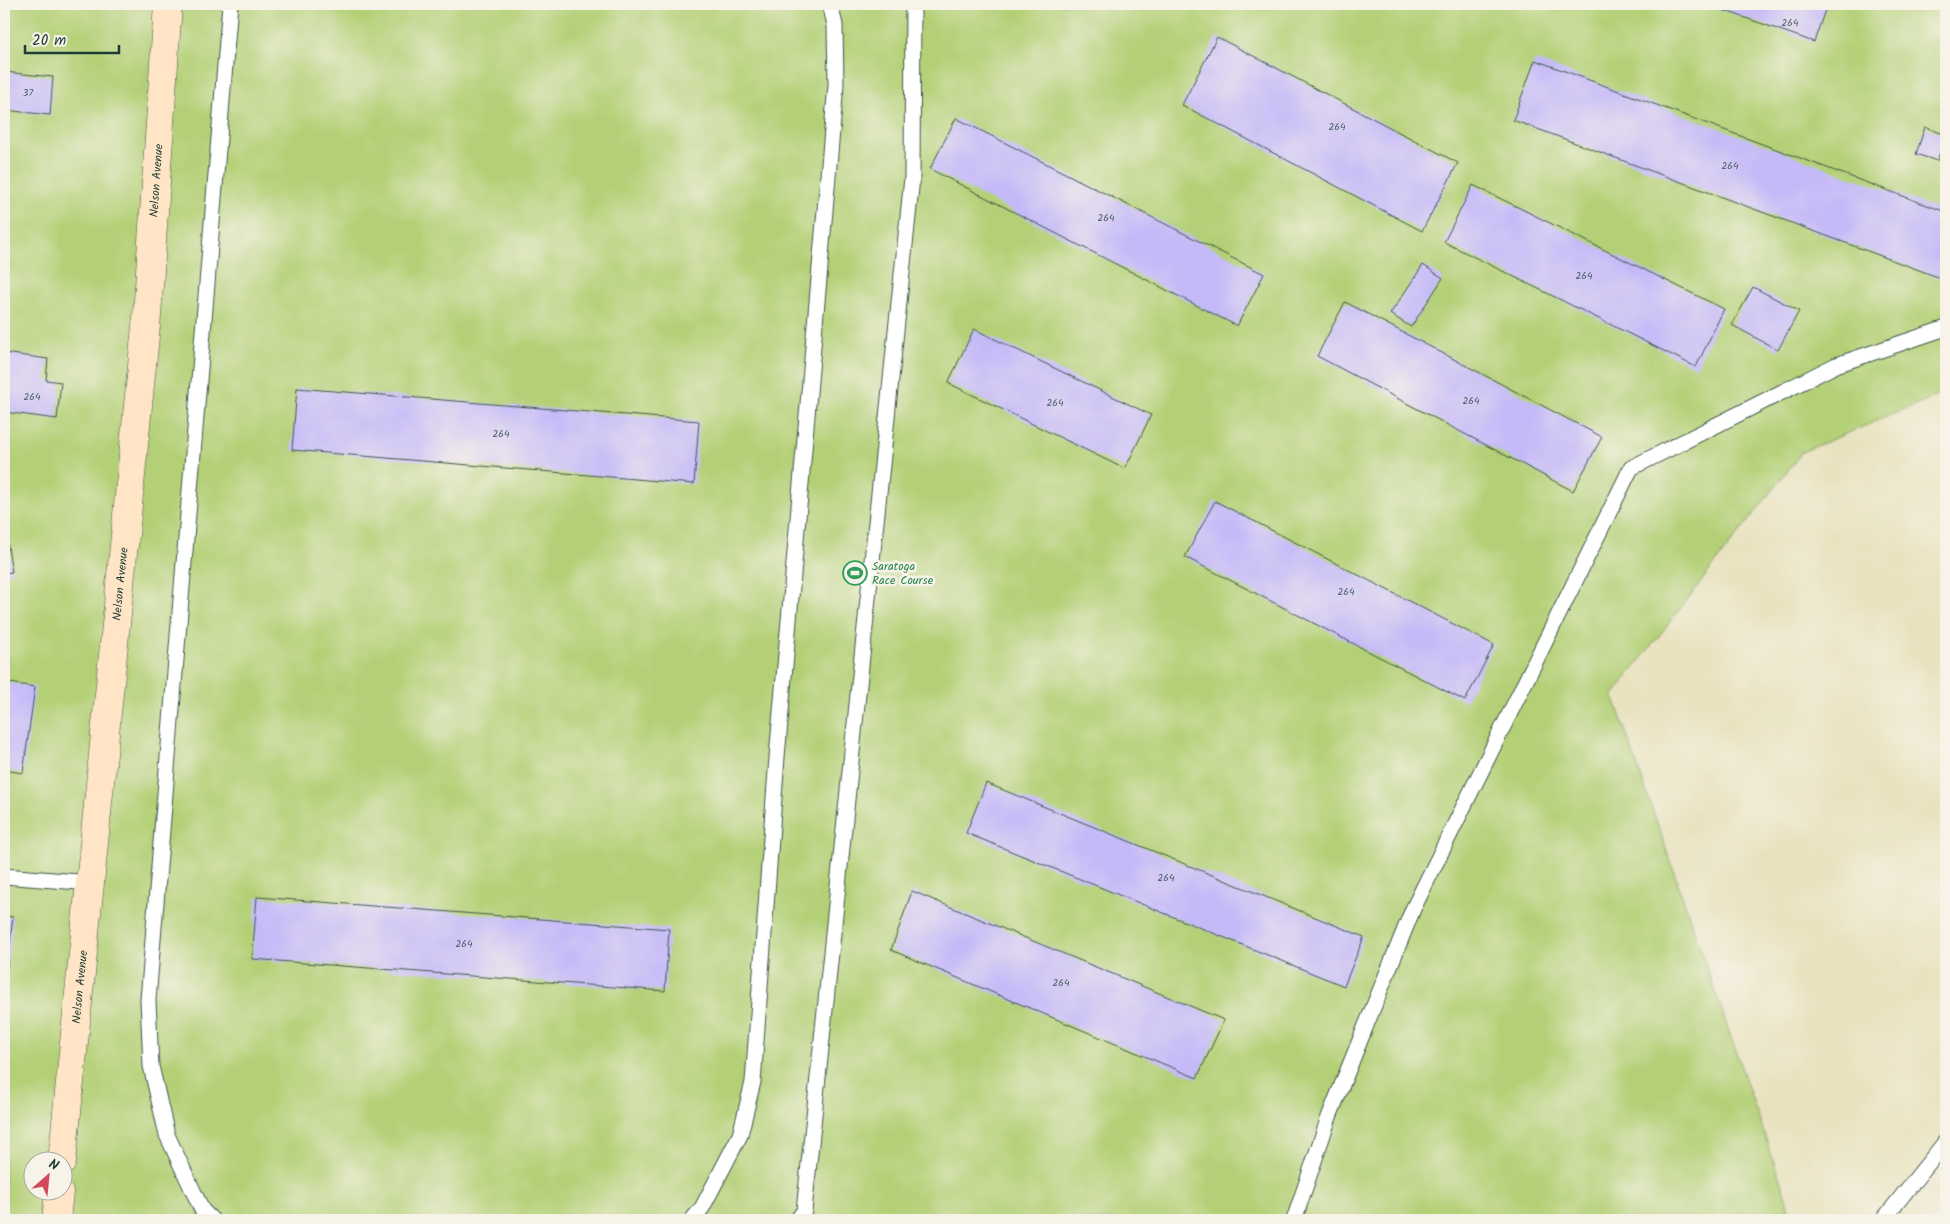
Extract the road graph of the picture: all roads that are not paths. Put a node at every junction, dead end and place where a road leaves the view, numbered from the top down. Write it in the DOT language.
graph roads {
  1 [pos="168,4"];
  2 [pos="230,4"];
  3 [pos="830,4"];
  4 [pos="913,4"];
  5 [pos="1946,328"];
  6 [pos="4,876"];
  7 [pos="91,883"];
  8 [pos="1946,1141"];
  9 [pos="63,1152"];
  10 [pos="58,1202"];
  11 [pos="804,1217"];
  12 [pos="56,1220"];
  13 [pos="212,1220"];
  14 [pos="692,1220"];
  15 [pos="1294,1220"];
  16 [pos="1883,1220"];
  1 -- 7 [label="street, Nelson Avenue"];
  2 -- 13 [label="lane"];
  3 -- 14 [label="lane"];
  4 -- 11 [label="lane"];
  5 -- 15 [label="lane"];
  6 -- 7 [label="lane"];
  7 -- 9 [label="street, Nelson Avenue"];
  8 -- 16 [label="lane"];
  10 -- 12 [label="street"];
}
